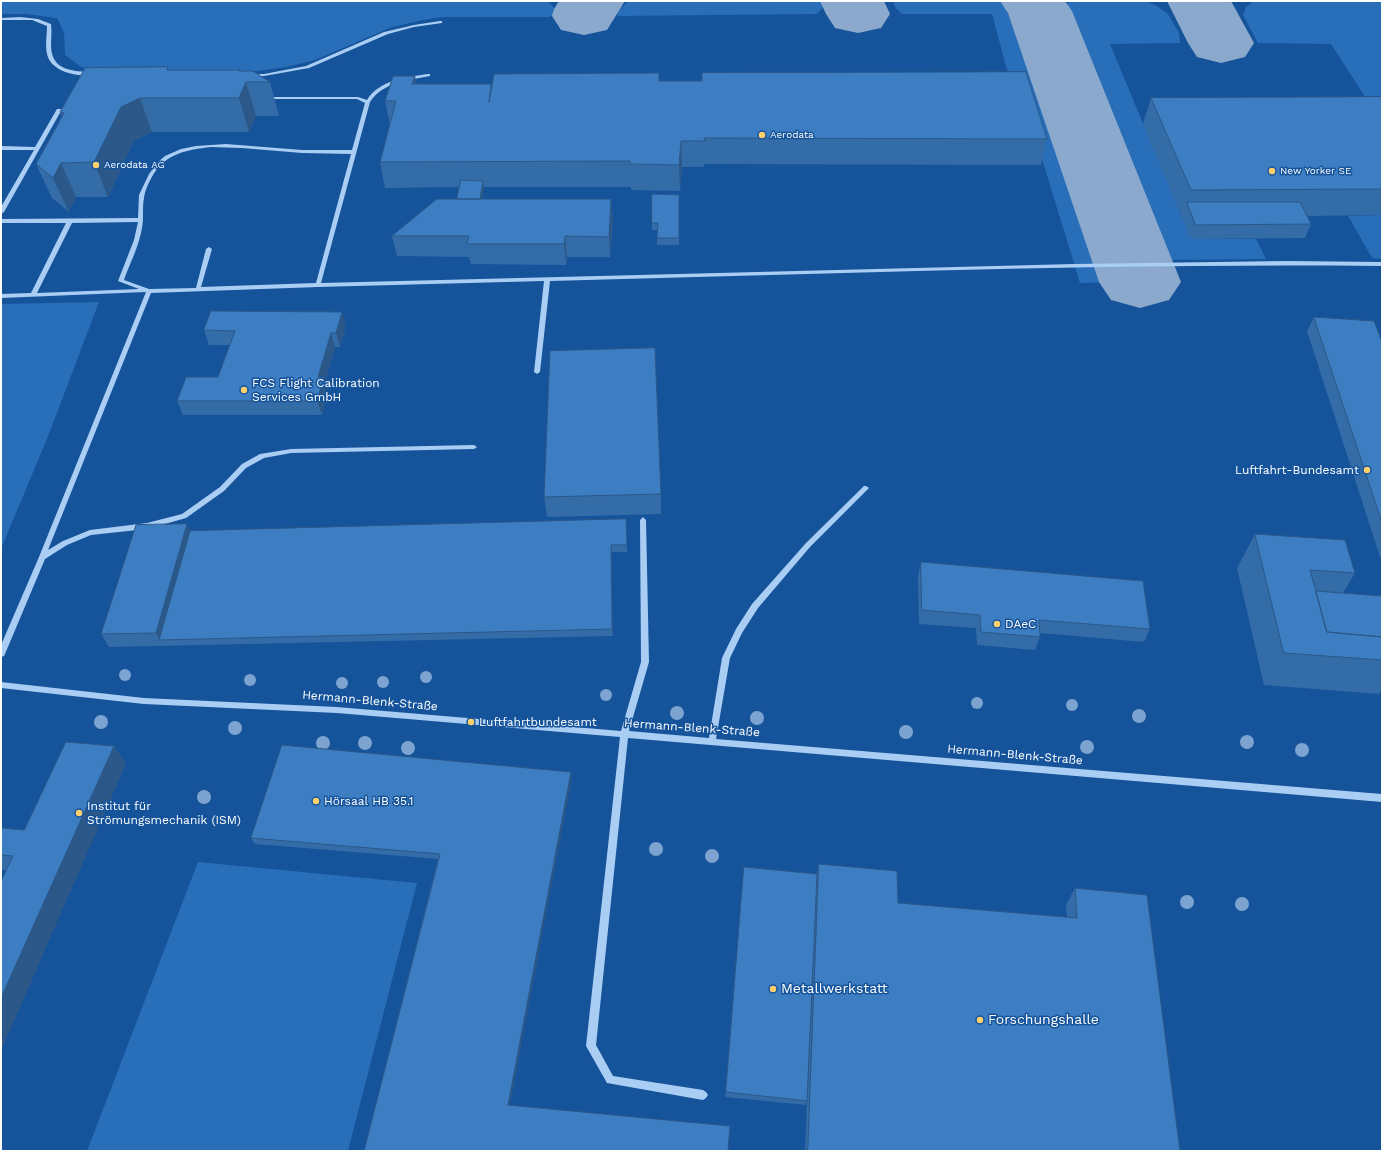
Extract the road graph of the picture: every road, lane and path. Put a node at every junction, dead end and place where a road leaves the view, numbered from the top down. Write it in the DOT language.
graph roads {
  1 [pos="1,19"];
  2 [pos="440,22"];
  3 [pos="98,75"];
  4 [pos="240,75"];
  5 [pos="428,75"];
  6 [pos="260,98"];
  7 [pos="368,102"];
  8 [pos="74,110"];
  9 [pos="1,148"];
  10 [pos="37,148"];
  11 [pos="354,152"];
  12 [pos="1,212"];
  13 [pos="140,220"];
  14 [pos="1,221"];
  15 [pos="70,221"];
  16 [pos="210,249"];
  17 [pos="1382,264"];
  18 [pos="547,279"];
  19 [pos="318,285"];
  20 [pos="198,289"];
  21 [pos="148,291"];
  22 [pos="33,295"];
  23 [pos="1,296"];
  24 [pos="537,372"];
  25 [pos="474,447"];
  26 [pos="866,488"];
  27 [pos="643,520"];
  28 [pos="42,557"];
  29 [pos="1,654"];
  30 [pos="1,685"];
  31 [pos="624,735"];
  32 [pos="712,741"];
  33 [pos="1382,798"];
  34 [pos="703,1095"];
  1 -- 3 [label="street"];
  2 -- 4 [label="street"];
  5 -- 7 [label="street"];
  6 -- 7 [label="street"];
  7 -- 11 [label="street"];
  8 -- 10 [label="street"];
  9 -- 10 [label="street"];
  10 -- 12 [label="street"];
  11 -- 13 [label="street"];
  11 -- 19 [label="street"];
  13 -- 15 [label="street"];
  13 -- 21 [label="street"];
  14 -- 15 [label="street"];
  15 -- 22 [label="street"];
  16 -- 20 [label="street"];
  17 -- 18 [label="street"];
  18 -- 19 [label="street"];
  18 -- 24 [label="street"];
  19 -- 20 [label="street"];
  20 -- 21 [label="street"];
  21 -- 22 [label="street"];
  21 -- 28 [label="street"];
  22 -- 23 [label="street"];
  25 -- 28 [label="street"];
  26 -- 32 [label="street"];
  27 -- 31 [label="street"];
  28 -- 29 [label="street"];
  30 -- 31 [label="street, Hermann-Blenk-Straße"];
  31 -- 32 [label="street, Hermann-Blenk-Straße"];
  31 -- 34 [label="street"];
  32 -- 33 [label="street, Hermann-Blenk-Straße"];
}
